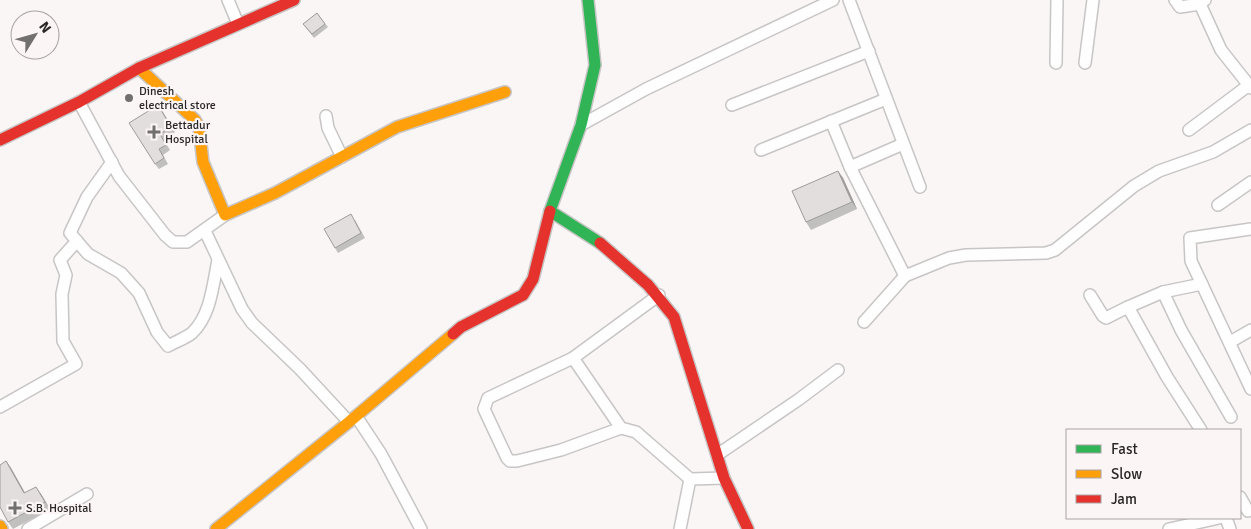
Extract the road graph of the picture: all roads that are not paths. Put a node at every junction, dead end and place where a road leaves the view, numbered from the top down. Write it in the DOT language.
graph roads {
  1 [pos="228,0"];
  2 [pos="294,0"];
  3 [pos="588,0"];
  4 [pos="833,0"];
  5 [pos="849,0"];
  6 [pos="1057,0"];
  7 [pos="1093,0"];
  8 [pos="1175,0"];
  9 [pos="1202,2"];
  10 [pos="238,24"];
  11 [pos="869,51"];
  12 [pos="1056,63"];
  13 [pos="1085,63"];
  14 [pos="139,68"];
  15 [pos="1250,87"];
  16 [pos="505,92"];
  17 [pos="886,99"];
  18 [pos="79,102"];
  19 [pos="732,105"];
  20 [pos="326,116"];
  21 [pos="831,122"];
  22 [pos="581,125"];
  23 [pos="1189,130"];
  24 [pos="1251,130"];
  25 [pos="0,140"];
  26 [pos="903,144"];
  27 [pos="761,150"];
  28 [pos="342,157"];
  29 [pos="112,162"];
  30 [pos="850,167"];
  31 [pos="1251,182"];
  32 [pos="920,186"];
  33 [pos="1218,205"];
  34 [pos="550,212"];
  35 [pos="225,215"];
  36 [pos="1251,229"];
  37 [pos="205,231"];
  38 [pos="77,241"];
  39 [pos="218,260"];
  40 [pos="905,276"];
  41 [pos="1202,284"];
  42 [pos="1162,292"];
  43 [pos="659,295"];
  44 [pos="1090,295"];
  45 [pos="1128,307"];
  46 [pos="864,322"];
  47 [pos="1251,330"];
  48 [pos="1230,342"];
  49 [pos="574,358"];
  50 [pos="838,370"];
  51 [pos="1251,389"];
  52 [pos="0,407"];
  53 [pos="1231,417"];
  54 [pos="353,419"];
  55 [pos="621,428"];
  56 [pos="1200,429"];
  57 [pos="717,454"];
  58 [pos="724,478"];
  59 [pos="690,479"];
  60 [pos="87,494"];
  61 [pos="1241,500"];
  62 [pos="1246,512"];
  63 [pos="1215,519"];
  64 [pos="28,529"];
  65 [pos="216,529"];
  66 [pos="421,529"];
  67 [pos="680,529"];
  68 [pos="748,529"];
  69 [pos="1169,529"];
  1 -- 10 [label="street"];
  2 -- 10 [label="street"];
  3 -- 22 [label="street"];
  4 -- 22 [label="street"];
  5 -- 11 [label="street"];
  6 -- 12 [label="street"];
  7 -- 13 [label="street"];
  8 -- 9 [label="street"];
  9 -- 15 [label="street"];
  10 -- 14 [label="street"];
  11 -- 17 [label="street"];
  11 -- 19 [label="street"];
  14 -- 18 [label="street"];
  14 -- 35 [label="street"];
  15 -- 23 [label="street"];
  16 -- 28 [label="street"];
  17 -- 21 [label="street"];
  17 -- 26 [label="street"];
  18 -- 25 [label="street"];
  18 -- 29 [label="street"];
  20 -- 28 [label="street"];
  21 -- 27 [label="street"];
  21 -- 30 [label="street"];
  22 -- 34 [label="street"];
  24 -- 40 [label="street"];
  26 -- 30 [label="street"];
  26 -- 32 [label="street"];
  28 -- 35 [label="street"];
  29 -- 37 [label="street"];
  29 -- 38 [label="street"];
  30 -- 40 [label="street"];
  31 -- 33 [label="street"];
  34 -- 43 [label="street"];
  34 -- 54 [label="street"];
  35 -- 37 [label="street"];
  36 -- 41 [label="street"];
  37 -- 39 [label="street"];
  38 -- 39 [label="street"];
  38 -- 52 [label="street"];
  39 -- 54 [label="street"];
  40 -- 46 [label="street"];
  41 -- 42 [label="street"];
  41 -- 48 [label="street"];
  42 -- 45 [label="street"];
  42 -- 53 [label="street"];
  43 -- 49 [label="street"];
  43 -- 57 [label="street"];
  44 -- 45 [label="street"];
  45 -- 56 [label="street"];
  47 -- 48 [label="street"];
  48 -- 51 [label="street"];
  49 -- 55 [label="street"];
  49 -- 55 [label="street"];
  50 -- 57 [label="street"];
  54 -- 65 [label="street"];
  54 -- 66 [label="street"];
  55 -- 59 [label="street"];
  57 -- 58 [label="street"];
  58 -- 59 [label="street"];
  58 -- 68 [label="street"];
  59 -- 67 [label="street"];
  60 -- 64 [label="street"];
  61 -- 62 [label="street"];
  63 -- 69 [label="street"];
}
